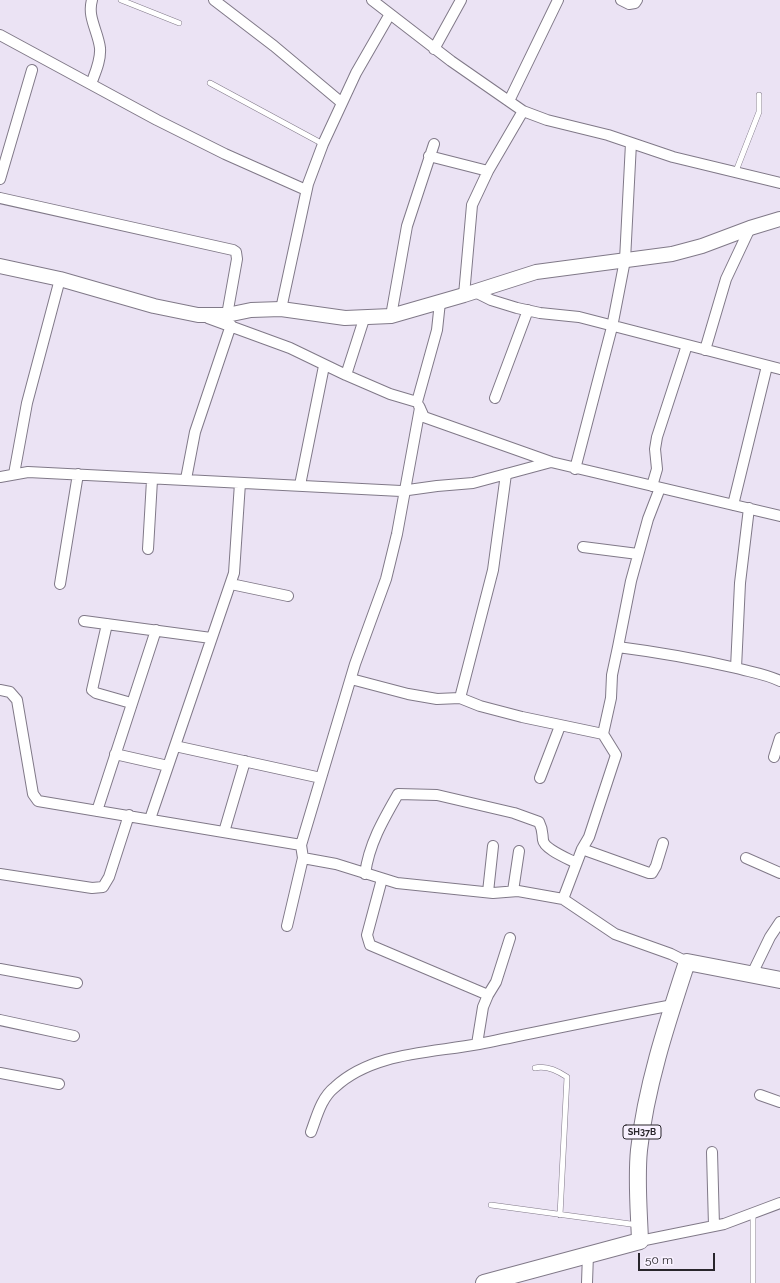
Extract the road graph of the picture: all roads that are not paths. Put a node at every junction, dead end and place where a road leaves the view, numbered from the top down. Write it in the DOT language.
graph roads {
  1 [pos="92,0"];
  2 [pos="121,0"];
  3 [pos="214,0"];
  4 [pos="372,0"];
  5 [pos="461,0"];
  6 [pos="558,0"];
  7 [pos="621,0"];
  8 [pos="637,0"];
  9 [pos="390,14"];
  10 [pos="179,23"];
  11 [pos="0,35"];
  12 [pos="434,48"];
  13 [pos="32,70"];
  14 [pos="210,83"];
  15 [pos="91,84"];
  16 [pos="759,95"];
  17 [pos="510,101"];
  18 [pos="342,103"];
  19 [pos="523,111"];
  20 [pos="631,143"];
  21 [pos="323,144"];
  22 [pos="434,144"];
  23 [pos="429,156"];
  24 [pos="488,171"];
  25 [pos="736,171"];
  26 [pos="0,179"];
  27 [pos="780,183"];
  28 [pos="306,190"];
  29 [pos="0,198"];
  30 [pos="780,219"];
  31 [pos="750,228"];
  32 [pos="624,260"];
  33 [pos="0,266"];
  34 [pos="60,279"];
  35 [pos="469,294"];
  36 [pos="440,302"];
  37 [pos="281,309"];
  38 [pos="528,310"];
  39 [pos="365,316"];
  40 [pos="391,316"];
  41 [pos="229,320"];
  42 [pos="612,327"];
  43 [pos="687,345"];
  44 [pos="705,350"];
  45 [pos="324,366"];
  46 [pos="767,366"];
  47 [pos="780,369"];
  48 [pos="346,375"];
  49 [pos="494,398"];
  50 [pos="418,405"];
  51 [pos="551,462"];
  52 [pos="575,469"];
  53 [pos="14,474"];
  54 [pos="78,474"];
  55 [pos="506,474"];
  56 [pos="0,477"];
  57 [pos="186,479"];
  58 [pos="152,480"];
  59 [pos="240,483"];
  60 [pos="300,486"];
  61 [pos="656,487"];
  62 [pos="405,490"];
  63 [pos="732,505"];
  64 [pos="749,508"];
  65 [pos="780,516"];
  66 [pos="583,547"];
  67 [pos="148,549"];
  68 [pos="638,554"];
  69 [pos="60,584"];
  70 [pos="231,584"];
  71 [pos="288,596"];
  72 [pos="84,621"];
  73 [pos="107,624"];
  74 [pos="156,630"];
  75 [pos="211,638"];
  76 [pos="618,646"];
  77 [pos="736,668"];
  78 [pos="351,679"];
  79 [pos="780,681"];
  80 [pos="0,690"];
  81 [pos="460,698"];
  82 [pos="131,704"];
  83 [pos="560,726"];
  84 [pos="603,734"];
  85 [pos="780,738"];
  86 [pos="175,746"];
  87 [pos="115,754"];
  88 [pos="774,757"];
  89 [pos="245,761"];
  90 [pos="168,766"];
  91 [pos="321,778"];
  92 [pos="540,778"];
  93 [pos="97,811"];
  94 [pos="130,815"];
  95 [pos="150,819"];
  96 [pos="224,832"];
  97 [pos="663,843"];
  98 [pos="301,845"];
  99 [pos="493,846"];
  100 [pos="582,849"];
  101 [pos="519,851"];
  102 [pos="303,858"];
  103 [pos="746,858"];
  104 [pos="576,863"];
  105 [pos="780,873"];
  106 [pos="0,874"];
  107 [pos="365,874"];
  108 [pos="382,879"];
  109 [pos="488,892"];
  110 [pos="513,892"];
  111 [pos="563,899"];
  112 [pos="780,922"];
  113 [pos="287,926"];
  114 [pos="510,938"];
  115 [pos="687,962"];
  116 [pos="0,969"];
  117 [pos="752,974"];
  118 [pos="780,980"];
  119 [pos="77,983"];
  120 [pos="488,994"];
  121 [pos="673,1005"];
  122 [pos="0,1020"];
  123 [pos="74,1036"];
  124 [pos="477,1044"];
  125 [pos="535,1068"];
  126 [pos="0,1073"];
  127 [pos="59,1084"];
  128 [pos="760,1095"];
  129 [pos="780,1102"];
  130 [pos="311,1132"];
  131 [pos="712,1152"];
  132 [pos="780,1203"];
  133 [pos="491,1205"];
  134 [pos="753,1213"];
  135 [pos="560,1214"];
  136 [pos="714,1226"];
  137 [pos="639,1233"];
  138 [pos="588,1254"];
  139 [pos="484,1283"];
  140 [pos="587,1283"];
  141 [pos="753,1283"];
  1 -- 15 [label="street"];
  2 -- 10 [label="lane"];
  3 -- 18 [label="street"];
  4 -- 9 [label="street"];
  5 -- 12 [label="street"];
  6 -- 17 [label="street"];
  7 -- 8 [label="street"];
  9 -- 12 [label="street"];
  9 -- 18 [label="street"];
  11 -- 15 [label="street"];
  12 -- 17 [label="street"];
  13 -- 26 [label="street"];
  14 -- 21 [label="lane"];
  15 -- 28 [label="street"];
  16 -- 25 [label="lane"];
  17 -- 19 [label="street"];
  18 -- 21 [label="street"];
  19 -- 20 [label="street"];
  19 -- 24 [label="street"];
  20 -- 25 [label="street"];
  20 -- 32 [label="street"];
  21 -- 28 [label="street"];
  22 -- 23 [label="street"];
  23 -- 24 [label="street"];
  23 -- 40 [label="street"];
  24 -- 35 [label="street"];
  25 -- 27 [label="street"];
  28 -- 37 [label="street"];
  29 -- 41 [label="street"];
  30 -- 31 [label="street"];
  31 -- 32 [label="street"];
  31 -- 44 [label="street"];
  32 -- 35 [label="street"];
  32 -- 42 [label="street"];
  33 -- 34 [label="street"];
  34 -- 41 [label="street"];
  34 -- 53 [label="street"];
  35 -- 36 [label="street"];
  35 -- 38 [label="street"];
  36 -- 40 [label="street"];
  36 -- 50 [label="street"];
  37 -- 39 [label="street"];
  37 -- 41 [label="street"];
  38 -- 42 [label="street"];
  38 -- 49 [label="street"];
  39 -- 40 [label="street"];
  39 -- 48 [label="street"];
  41 -- 45 [label="street"];
  41 -- 57 [label="street"];
  42 -- 43 [label="street"];
  42 -- 52 [label="street"];
  43 -- 44 [label="street"];
  43 -- 61 [label="street"];
  44 -- 46 [label="street"];
  45 -- 48 [label="street"];
  45 -- 60 [label="street"];
  46 -- 47 [label="street"];
  46 -- 63 [label="street"];
  48 -- 50 [label="street"];
  50 -- 51 [label="street"];
  50 -- 62 [label="street"];
  51 -- 52 [label="street"];
  51 -- 55 [label="street"];
  52 -- 61 [label="street"];
  53 -- 54 [label="street"];
  53 -- 56 [label="street"];
  54 -- 58 [label="street"];
  54 -- 69 [label="street"];
  55 -- 62 [label="street"];
  55 -- 81 [label="street"];
  57 -- 58 [label="street"];
  57 -- 59 [label="street"];
  58 -- 67 [label="street"];
  59 -- 60 [label="street"];
  59 -- 70 [label="street"];
  60 -- 62 [label="street"];
  61 -- 63 [label="street"];
  61 -- 68 [label="street"];
  62 -- 78 [label="street"];
  63 -- 64 [label="street"];
  64 -- 65 [label="street"];
  64 -- 77 [label="street"];
  66 -- 68 [label="street"];
  68 -- 76 [label="street"];
  70 -- 71 [label="street"];
  70 -- 75 [label="street"];
  72 -- 73 [label="street"];
  73 -- 74 [label="street"];
  73 -- 82 [label="street"];
  74 -- 75 [label="street"];
  74 -- 82 [label="street"];
  75 -- 86 [label="street"];
  76 -- 77 [label="street"];
  76 -- 84 [label="street"];
  77 -- 79 [label="street"];
  78 -- 81 [label="street"];
  78 -- 91 [label="street"];
  80 -- 93 [label="street"];
  81 -- 83 [label="street"];
  82 -- 87 [label="street"];
  83 -- 84 [label="street"];
  83 -- 92 [label="street"];
  84 -- 100 [label="street"];
  85 -- 88 [label="street"];
  86 -- 89 [label="street"];
  86 -- 90 [label="street"];
  87 -- 90 [label="street"];
  87 -- 93 [label="street"];
  89 -- 91 [label="street"];
  89 -- 96 [label="street"];
  90 -- 95 [label="street"];
  91 -- 98 [label="street"];
  93 -- 94 [label="street"];
  94 -- 95 [label="street"];
  94 -- 106 [label="street"];
  95 -- 96 [label="street"];
  96 -- 98 [label="street"];
  97 -- 100 [label="street"];
  98 -- 102 [label="street"];
  99 -- 109 [label="street"];
  100 -- 104 [label="street"];
  101 -- 110 [label="street"];
  102 -- 107 [label="street"];
  102 -- 113 [label="street"];
  103 -- 105 [label="street"];
  104 -- 107 [label="street"];
  104 -- 111 [label="street"];
  107 -- 108 [label="street"];
  108 -- 109 [label="street"];
  108 -- 120 [label="street"];
  109 -- 110 [label="street"];
  110 -- 111 [label="street"];
  111 -- 115 [label="street"];
  112 -- 117 [label="street"];
  114 -- 120 [label="street"];
  115 -- 117 [label="main road"];
  115 -- 121 [label="main road, SH37B"];
  116 -- 119 [label="street"];
  117 -- 118 [label="main road"];
  120 -- 124 [label="street"];
  121 -- 124 [label="street"];
  121 -- 137 [label="main road, SH37B"];
  122 -- 123 [label="street"];
  124 -- 130 [label="street"];
  125 -- 135 [label="lane"];
  126 -- 127 [label="street"];
  128 -- 129 [label="street"];
  131 -- 136 [label="street"];
  132 -- 134 [label="street"];
  133 -- 135 [label="lane"];
  134 -- 136 [label="street"];
  134 -- 141 [label="lane"];
  135 -- 137 [label="lane"];
  136 -- 137 [label="street"];
  137 -- 138 [label="main road"];
  138 -- 139 [label="main road"];
  138 -- 140 [label="street"];
}
